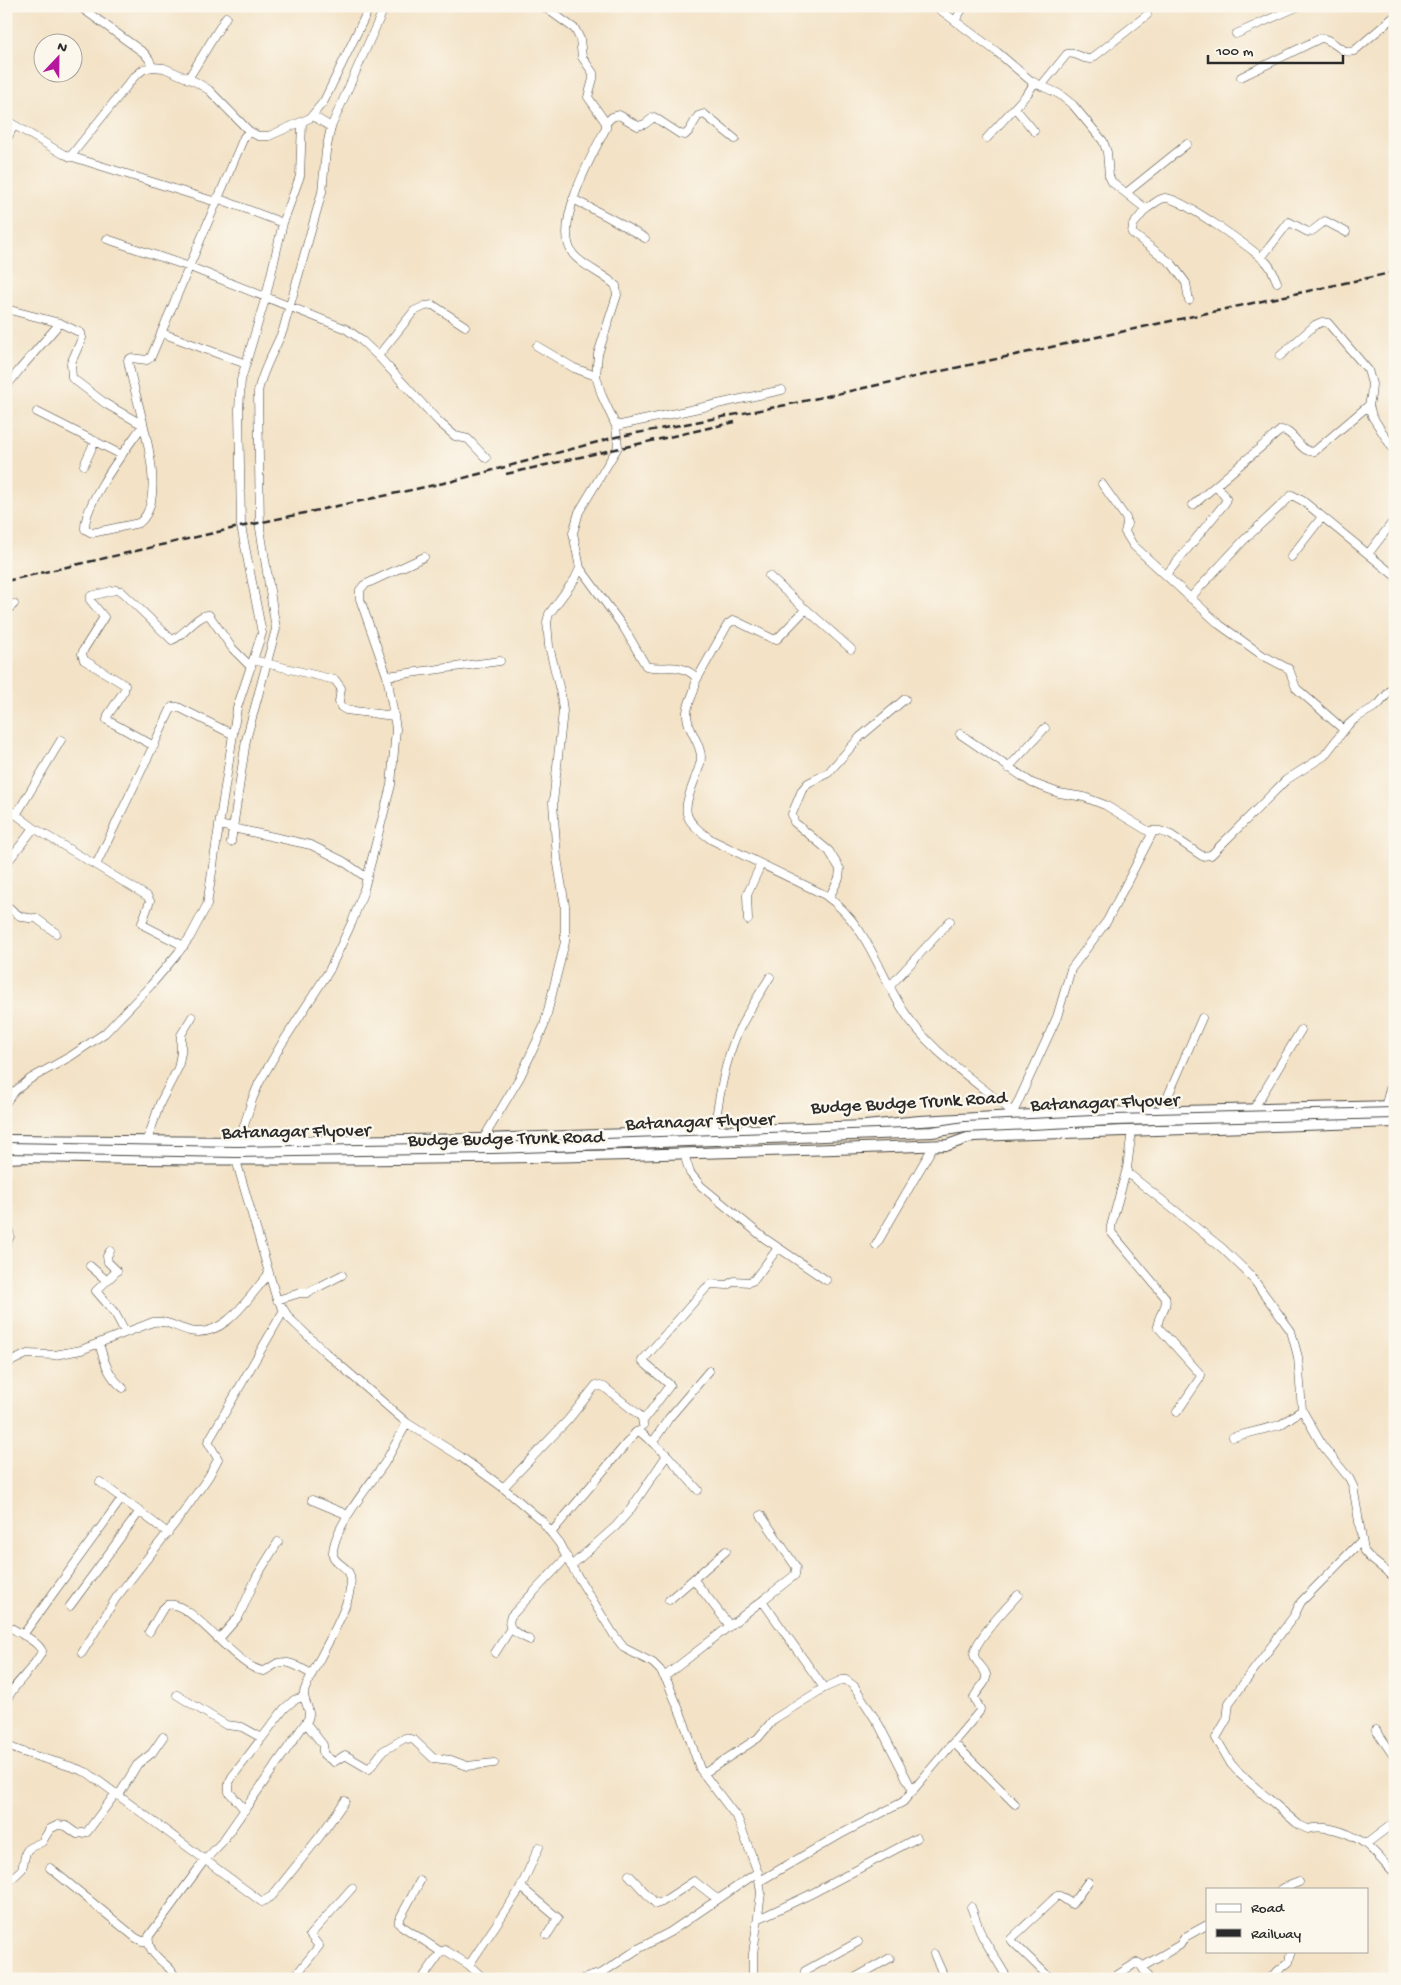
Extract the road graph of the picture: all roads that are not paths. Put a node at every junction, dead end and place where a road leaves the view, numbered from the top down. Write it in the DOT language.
graph roads {
  1 [pos="78,6"];
  2 [pos="370,6"];
  3 [pos="385,6"];
  4 [pos="543,6"];
  5 [pos="935,6"];
  6 [pos="964,6"];
  7 [pos="1299,6"];
  8 [pos="1147,15"];
  9 [pos="1395,16"];
  10 [pos="226,17"];
  11 [pos="955,20"];
  12 [pos="1236,34"];
  13 [pos="152,67"];
  14 [pos="1242,77"];
  15 [pos="188,79"];
  16 [pos="1031,81"];
  17 [pos="1041,86"];
  18 [pos="1015,108"];
  19 [pos="313,116"];
  20 [pos="6,120"];
  21 [pos="302,123"];
  22 [pos="606,123"];
  23 [pos="14,125"];
  24 [pos="330,126"];
  25 [pos="249,131"];
  26 [pos="1034,131"];
  27 [pos="988,138"];
  28 [pos="735,139"];
  29 [pos="6,141"];
  30 [pos="1187,144"];
  31 [pos="70,157"];
  32 [pos="1126,193"];
  33 [pos="573,199"];
  34 [pos="216,200"];
  35 [pos="1146,209"];
  36 [pos="283,223"];
  37 [pos="1346,232"];
  38 [pos="645,238"];
  39 [pos="107,239"];
  40 [pos="1261,258"];
  41 [pos="190,266"];
  42 [pos="1277,282"];
  43 [pos="266,296"];
  44 [pos="1189,300"];
  45 [pos="287,305"];
  46 [pos="6,309"];
  47 [pos="60,323"];
  48 [pos="465,326"];
  49 [pos="162,333"];
  50 [pos="537,346"];
  51 [pos="378,356"];
  52 [pos="1280,356"];
  53 [pos="246,364"];
  54 [pos="596,376"];
  55 [pos="6,387"];
  56 [pos="782,390"];
  57 [pos="1369,405"];
  58 [pos="37,412"];
  59 [pos="143,425"];
  60 [pos="616,426"];
  61 [pos="95,441"];
  62 [pos="1395,452"];
  63 [pos="122,455"];
  64 [pos="486,458"];
  65 [pos="84,465"];
  66 [pos="1102,484"];
  67 [pos="1217,486"];
  68 [pos="1193,505"];
  69 [pos="1322,517"];
  70 [pos="1395,519"];
  71 [pos="1368,554"];
  72 [pos="424,557"];
  73 [pos="1291,557"];
  74 [pos="580,568"];
  75 [pos="1166,575"];
  76 [pos="769,576"];
  77 [pos="1395,576"];
  78 [pos="1190,598"];
  79 [pos="14,604"];
  80 [pos="805,609"];
  81 [pos="6,611"];
  82 [pos="851,649"];
  83 [pos="500,662"];
  84 [pos="259,663"];
  85 [pos="387,676"];
  86 [pos="697,679"];
  87 [pos="1395,685"];
  88 [pos="905,699"];
  89 [pos="394,716"];
  90 [pos="1044,728"];
  91 [pos="1344,730"];
  92 [pos="232,734"];
  93 [pos="960,734"];
  94 [pos="61,740"];
  95 [pos="154,746"];
  96 [pos="1008,768"];
  97 [pos="6,806"];
  98 [pos="16,815"];
  99 [pos="220,825"];
  100 [pos="233,826"];
  101 [pos="34,828"];
  102 [pos="1153,832"];
  103 [pos="231,842"];
  104 [pos="6,864"];
  105 [pos="761,864"];
  106 [pos="96,865"];
  107 [pos="367,878"];
  108 [pos="829,898"];
  109 [pos="6,905"];
  110 [pos="748,920"];
  111 [pos="950,921"];
  112 [pos="56,933"];
  113 [pos="184,946"];
  114 [pos="770,977"];
  115 [pos="890,986"];
  116 [pos="192,1016"];
  117 [pos="1202,1018"];
  118 [pos="1301,1030"];
  119 [pos="1395,1071"];
  120 [pos="6,1102"];
  121 [pos="1390,1106"];
  122 [pos="1253,1110"];
  123 [pos="1162,1112"];
  124 [pos="1395,1113"];
  125 [pos="1012,1114"];
  126 [pos="1395,1122"];
  127 [pos="1132,1130"];
  128 [pos="714,1131"];
  129 [pos="1011,1134"];
  130 [pos="483,1139"];
  131 [pos="6,1140"];
  132 [pos="147,1141"];
  133 [pos="239,1142"];
  134 [pos="934,1145"];
  135 [pos="6,1148"];
  136 [pos="684,1154"];
  137 [pos="6,1158"];
  138 [pos="236,1160"];
  139 [pos="1127,1168"];
  140 [pos="6,1214"];
  141 [pos="6,1245"];
  142 [pos="876,1245"];
  143 [pos="778,1248"];
  144 [pos="110,1251"];
  145 [pos="90,1266"];
  146 [pos="268,1275"];
  147 [pos="342,1275"];
  148 [pos="106,1280"];
  149 [pos="826,1280"];
  150 [pos="278,1300"];
  151 [pos="284,1310"];
  152 [pos="125,1332"];
  153 [pos="99,1343"];
  154 [pos="6,1364"];
  155 [pos="709,1371"];
  156 [pos="123,1388"];
  157 [pos="1302,1410"];
  158 [pos="1177,1412"];
  159 [pos="643,1421"];
  160 [pos="407,1423"];
  161 [pos="642,1432"];
  162 [pos="1233,1437"];
  163 [pos="653,1442"];
  164 [pos="667,1455"];
  165 [pos="100,1482"];
  166 [pos="503,1488"];
  167 [pos="698,1490"];
  168 [pos="122,1498"];
  169 [pos="312,1500"];
  170 [pos="140,1511"];
  171 [pos="761,1515"];
  172 [pos="348,1516"];
  173 [pos="168,1533"];
  174 [pos="551,1533"];
  175 [pos="1362,1540"];
  176 [pos="278,1542"];
  177 [pos="726,1551"];
  178 [pos="566,1557"];
  179 [pos="572,1566"];
  180 [pos="1395,1578"];
  181 [pos="694,1580"];
  182 [pos="1018,1595"];
  183 [pos="669,1600"];
  184 [pos="763,1602"];
  185 [pos="70,1606"];
  186 [pos="6,1625"];
  187 [pos="730,1626"];
  188 [pos="511,1628"];
  189 [pos="149,1632"];
  190 [pos="22,1635"];
  191 [pos="219,1639"];
  192 [pos="530,1640"];
  193 [pos="82,1653"];
  194 [pos="495,1653"];
  195 [pos="312,1674"];
  196 [pos="664,1677"];
  197 [pos="824,1688"];
  198 [pos="177,1696"];
  199 [pos="303,1697"];
  200 [pos="6,1702"];
  201 [pos="306,1723"];
  202 [pos="1376,1730"];
  203 [pos="163,1737"];
  204 [pos="262,1738"];
  205 [pos="954,1743"];
  206 [pos="9,1746"];
  207 [pos="6,1755"];
  208 [pos="1395,1758"];
  209 [pos="494,1763"];
  210 [pos="703,1774"];
  211 [pos="913,1791"];
  212 [pos="117,1794"];
  213 [pos="346,1800"];
  214 [pos="1015,1804"];
  215 [pos="244,1810"];
  216 [pos="1395,1822"];
  217 [pos="917,1838"];
  218 [pos="1366,1844"];
  219 [pos="539,1847"];
  220 [pos="204,1861"];
  221 [pos="50,1868"];
  222 [pos="758,1872"];
  223 [pos="1395,1874"];
  224 [pos="629,1875"];
  225 [pos="420,1880"];
  226 [pos="760,1881"];
  227 [pos="1088,1882"];
  228 [pos="1298,1882"];
  229 [pos="6,1884"];
  230 [pos="521,1887"];
  231 [pos="352,1888"];
  232 [pos="1283,1888"];
  233 [pos="717,1899"];
  234 [pos="970,1907"];
  235 [pos="758,1919"];
  236 [pos="1206,1926"];
  237 [pos="547,1935"];
  238 [pos="148,1941"];
  239 [pos="858,1942"];
  240 [pos="441,1952"];
  241 [pos="1291,1952"];
  242 [pos="934,1954"];
  243 [pos="890,1958"];
  244 [pos="469,1964"];
  245 [pos="1142,1967"];
  246 [pos="177,1978"];
  247 [pos="293,1979"];
  248 [pos="422,1979"];
  249 [pos="484,1979"];
  250 [pos="582,1979"];
  251 [pos="753,1979"];
  252 [pos="807,1979"];
  253 [pos="852,1979"];
  254 [pos="945,1979"];
  255 [pos="1008,1979"];
  256 [pos="1051,1979"];
  257 [pos="1111,1979"];
  258 [pos="1149,1979"];
  259 [pos="1268,1979"];
  1 -- 13 [label="street"];
  2 -- 19 [label="street"];
  3 -- 24 [label="street"];
  4 -- 22 [label="street"];
  5 -- 11 [label="street"];
  6 -- 11 [label="street"];
  7 -- 12 [label="street"];
  8 -- 17 [label="street"];
  9 -- 14 [label="street"];
  10 -- 15 [label="street"];
  11 -- 16 [label="street"];
  13 -- 15 [label="street"];
  13 -- 31 [label="street"];
  15 -- 25 [label="street"];
  16 -- 17 [label="street"];
  16 -- 18 [label="street"];
  17 -- 32 [label="street"];
  18 -- 26 [label="street"];
  18 -- 27 [label="street"];
  19 -- 21 [label="street"];
  19 -- 24 [label="street"];
  20 -- 23 [label="street"];
  21 -- 25 [label="street"];
  21 -- 36 [label="street"];
  22 -- 28 [label="street"];
  22 -- 33 [label="street"];
  23 -- 29 [label="street"];
  23 -- 31 [label="street"];
  24 -- 45 [label="street"];
  25 -- 34 [label="street"];
  30 -- 32 [label="street"];
  31 -- 34 [label="street"];
  32 -- 35 [label="street"];
  33 -- 38 [label="street"];
  33 -- 54 [label="street"];
  34 -- 36 [label="street"];
  34 -- 41 [label="street"];
  35 -- 40 [label="street"];
  35 -- 44 [label="street"];
  36 -- 43 [label="street"];
  37 -- 40 [label="street"];
  39 -- 41 [label="street"];
  40 -- 42 [label="street"];
  41 -- 43 [label="street"];
  41 -- 49 [label="street"];
  43 -- 45 [label="street"];
  43 -- 53 [label="street"];
  45 -- 51 [label="street"];
  45 -- 84 [label="street"];
  46 -- 47 [label="street"];
  47 -- 55 [label="street"];
  47 -- 59 [label="street"];
  48 -- 51 [label="street"];
  49 -- 53 [label="street"];
  49 -- 59 [label="street"];
  50 -- 54 [label="street"];
  51 -- 64 [label="street"];
  52 -- 57 [label="street"];
  53 -- 84 [label="street"];
  54 -- 60 [label="street"];
  56 -- 60 [label="street"];
  57 -- 62 [label="street"];
  57 -- 67 [label="street"];
  58 -- 61 [label="street"];
  59 -- 63 [label="street"];
  59 -- 63 [label="street"];
  60 -- 74 [label="street"];
  61 -- 63 [label="street"];
  61 -- 65 [label="street"];
  66 -- 75 [label="street"];
  67 -- 68 [label="street"];
  67 -- 75 [label="street"];
  69 -- 71 [label="street"];
  69 -- 73 [label="street"];
  69 -- 78 [label="street"];
  70 -- 71 [label="street"];
  71 -- 77 [label="street"];
  72 -- 85 [label="street"];
  74 -- 86 [label="street"];
  74 -- 130 [label="street"];
  75 -- 78 [label="street"];
  76 -- 80 [label="street"];
  78 -- 91 [label="street"];
  79 -- 81 [label="street"];
  80 -- 82 [label="street"];
  80 -- 86 [label="street"];
  83 -- 85 [label="street"];
  84 -- 89 [label="street"];
  84 -- 92 [label="street"];
  84 -- 95 [label="street"];
  84 -- 100 [label="street"];
  85 -- 89 [label="street"];
  86 -- 105 [label="street"];
  87 -- 91 [label="street"];
  88 -- 108 [label="street"];
  89 -- 107 [label="street"];
  90 -- 96 [label="street"];
  91 -- 102 [label="street"];
  92 -- 95 [label="street"];
  92 -- 99 [label="street"];
  93 -- 96 [label="street"];
  94 -- 98 [label="street"];
  95 -- 106 [label="street"];
  96 -- 102 [label="street"];
  97 -- 98 [label="street"];
  98 -- 101 [label="street"];
  99 -- 100 [label="street"];
  99 -- 113 [label="street"];
  100 -- 103 [label="street"];
  100 -- 107 [label="street"];
  101 -- 104 [label="street"];
  101 -- 106 [label="street"];
  102 -- 125 [label="street"];
  105 -- 108 [label="street"];
  105 -- 110 [label="street"];
  106 -- 113 [label="street"];
  107 -- 133 [label="street"];
  108 -- 115 [label="street"];
  109 -- 112 [label="street"];
  111 -- 115 [label="street"];
  113 -- 120 [label="street"];
  114 -- 128 [label="street"];
  115 -- 125 [label="street"];
  116 -- 132 [label="street"];
  117 -- 123 [label="street"];
  118 -- 122 [label="street"];
  119 -- 121 [label="street"];
  121 -- 122 [label="street, Budge Budge Trunk Road"];
  122 -- 123 [label="street, Budge Budge Trunk Road"];
  123 -- 125 [label="street, Budge Budge Trunk Road"];
  124 -- 135 [label="street, Batanagar Flyover, bridge"];
  125 -- 128 [label="street, Budge Budge Trunk Road"];
  125 -- 129 [label="street"];
  126 -- 127 [label="street, Budge Budge Trunk Road"];
  127 -- 129 [label="street, Budge Budge Trunk Road"];
  127 -- 139 [label="street"];
  128 -- 130 [label="street, Budge Budge Trunk Road"];
  129 -- 134 [label="street, Budge Budge Trunk Road"];
  130 -- 133 [label="street, Budge Budge Trunk Road"];
  131 -- 132 [label="street, Budge Budge Trunk Road"];
  132 -- 133 [label="street, Budge Budge Trunk Road"];
  133 -- 138 [label="street"];
  134 -- 136 [label="street, Budge Budge Trunk Road"];
  134 -- 142 [label="street"];
  136 -- 138 [label="street, Budge Budge Trunk Road"];
  136 -- 143 [label="street"];
  137 -- 138 [label="street, Budge Budge Trunk Road"];
  138 -- 146 [label="street"];
  139 -- 157 [label="street"];
  139 -- 158 [label="street"];
  140 -- 141 [label="street"];
  143 -- 149 [label="street"];
  143 -- 159 [label="street"];
  144 -- 148 [label="street"];
  145 -- 148 [label="street"];
  146 -- 150 [label="street"];
  146 -- 152 [label="street"];
  147 -- 150 [label="street"];
  148 -- 152 [label="street"];
  150 -- 151 [label="street"];
  151 -- 160 [label="street"];
  151 -- 173 [label="street"];
  152 -- 153 [label="street"];
  153 -- 154 [label="street"];
  153 -- 156 [label="street"];
  155 -- 163 [label="street"];
  157 -- 162 [label="street"];
  157 -- 175 [label="street"];
  159 -- 161 [label="street"];
  159 -- 166 [label="street"];
  160 -- 166 [label="street"];
  160 -- 172 [label="street"];
  161 -- 163 [label="street"];
  161 -- 174 [label="street"];
  163 -- 164 [label="street"];
  164 -- 167 [label="street"];
  164 -- 179 [label="street"];
  165 -- 168 [label="street"];
  166 -- 174 [label="street"];
  168 -- 170 [label="street"];
  168 -- 190 [label="street"];
  169 -- 172 [label="street"];
  170 -- 173 [label="street"];
  170 -- 185 [label="street"];
  171 -- 184 [label="street"];
  172 -- 195 [label="street"];
  173 -- 193 [label="street"];
  174 -- 178 [label="street"];
  175 -- 180 [label="street"];
  175 -- 218 [label="street"];
  176 -- 191 [label="street"];
  177 -- 181 [label="street"];
  178 -- 179 [label="street"];
  178 -- 188 [label="street"];
  179 -- 196 [label="street"];
  181 -- 183 [label="street"];
  181 -- 187 [label="street"];
  182 -- 205 [label="street"];
  184 -- 187 [label="street"];
  184 -- 197 [label="street"];
  186 -- 190 [label="street"];
  187 -- 196 [label="street"];
  188 -- 192 [label="street"];
  188 -- 194 [label="street"];
  189 -- 191 [label="street"];
  190 -- 200 [label="street"];
  191 -- 195 [label="street"];
  195 -- 199 [label="street"];
  196 -- 210 [label="street"];
  197 -- 210 [label="street"];
  197 -- 211 [label="street"];
  198 -- 204 [label="street"];
  199 -- 201 [label="street"];
  199 -- 204 [label="street"];
  201 -- 209 [label="street"];
  201 -- 215 [label="street"];
  202 -- 208 [label="street"];
  203 -- 212 [label="street"];
  204 -- 215 [label="street"];
  205 -- 211 [label="street"];
  205 -- 214 [label="street"];
  206 -- 207 [label="street"];
  206 -- 212 [label="street"];
  210 -- 222 [label="street"];
  211 -- 226 [label="street"];
  212 -- 220 [label="street"];
  212 -- 229 [label="street"];
  213 -- 220 [label="street"];
  215 -- 220 [label="street"];
  216 -- 218 [label="street"];
  217 -- 235 [label="street"];
  218 -- 223 [label="street"];
  219 -- 230 [label="street"];
  220 -- 238 [label="street"];
  221 -- 238 [label="street"];
  222 -- 226 [label="street"];
  222 -- 233 [label="street"];
  224 -- 233 [label="street"];
  225 -- 240 [label="street"];
  226 -- 235 [label="street"];
  227 -- 256 [label="street"];
  228 -- 232 [label="street"];
  230 -- 237 [label="street"];
  230 -- 244 [label="street"];
  231 -- 247 [label="street"];
  233 -- 250 [label="street"];
  234 -- 255 [label="street"];
  235 -- 251 [label="street"];
  236 -- 245 [label="street"];
  238 -- 246 [label="street"];
  239 -- 252 [label="street"];
  240 -- 244 [label="street"];
  240 -- 248 [label="street"];
  241 -- 259 [label="street"];
  242 -- 254 [label="street"];
  243 -- 253 [label="street"];
  244 -- 249 [label="street"];
  245 -- 257 [label="street"];
  245 -- 258 [label="street"];
}
